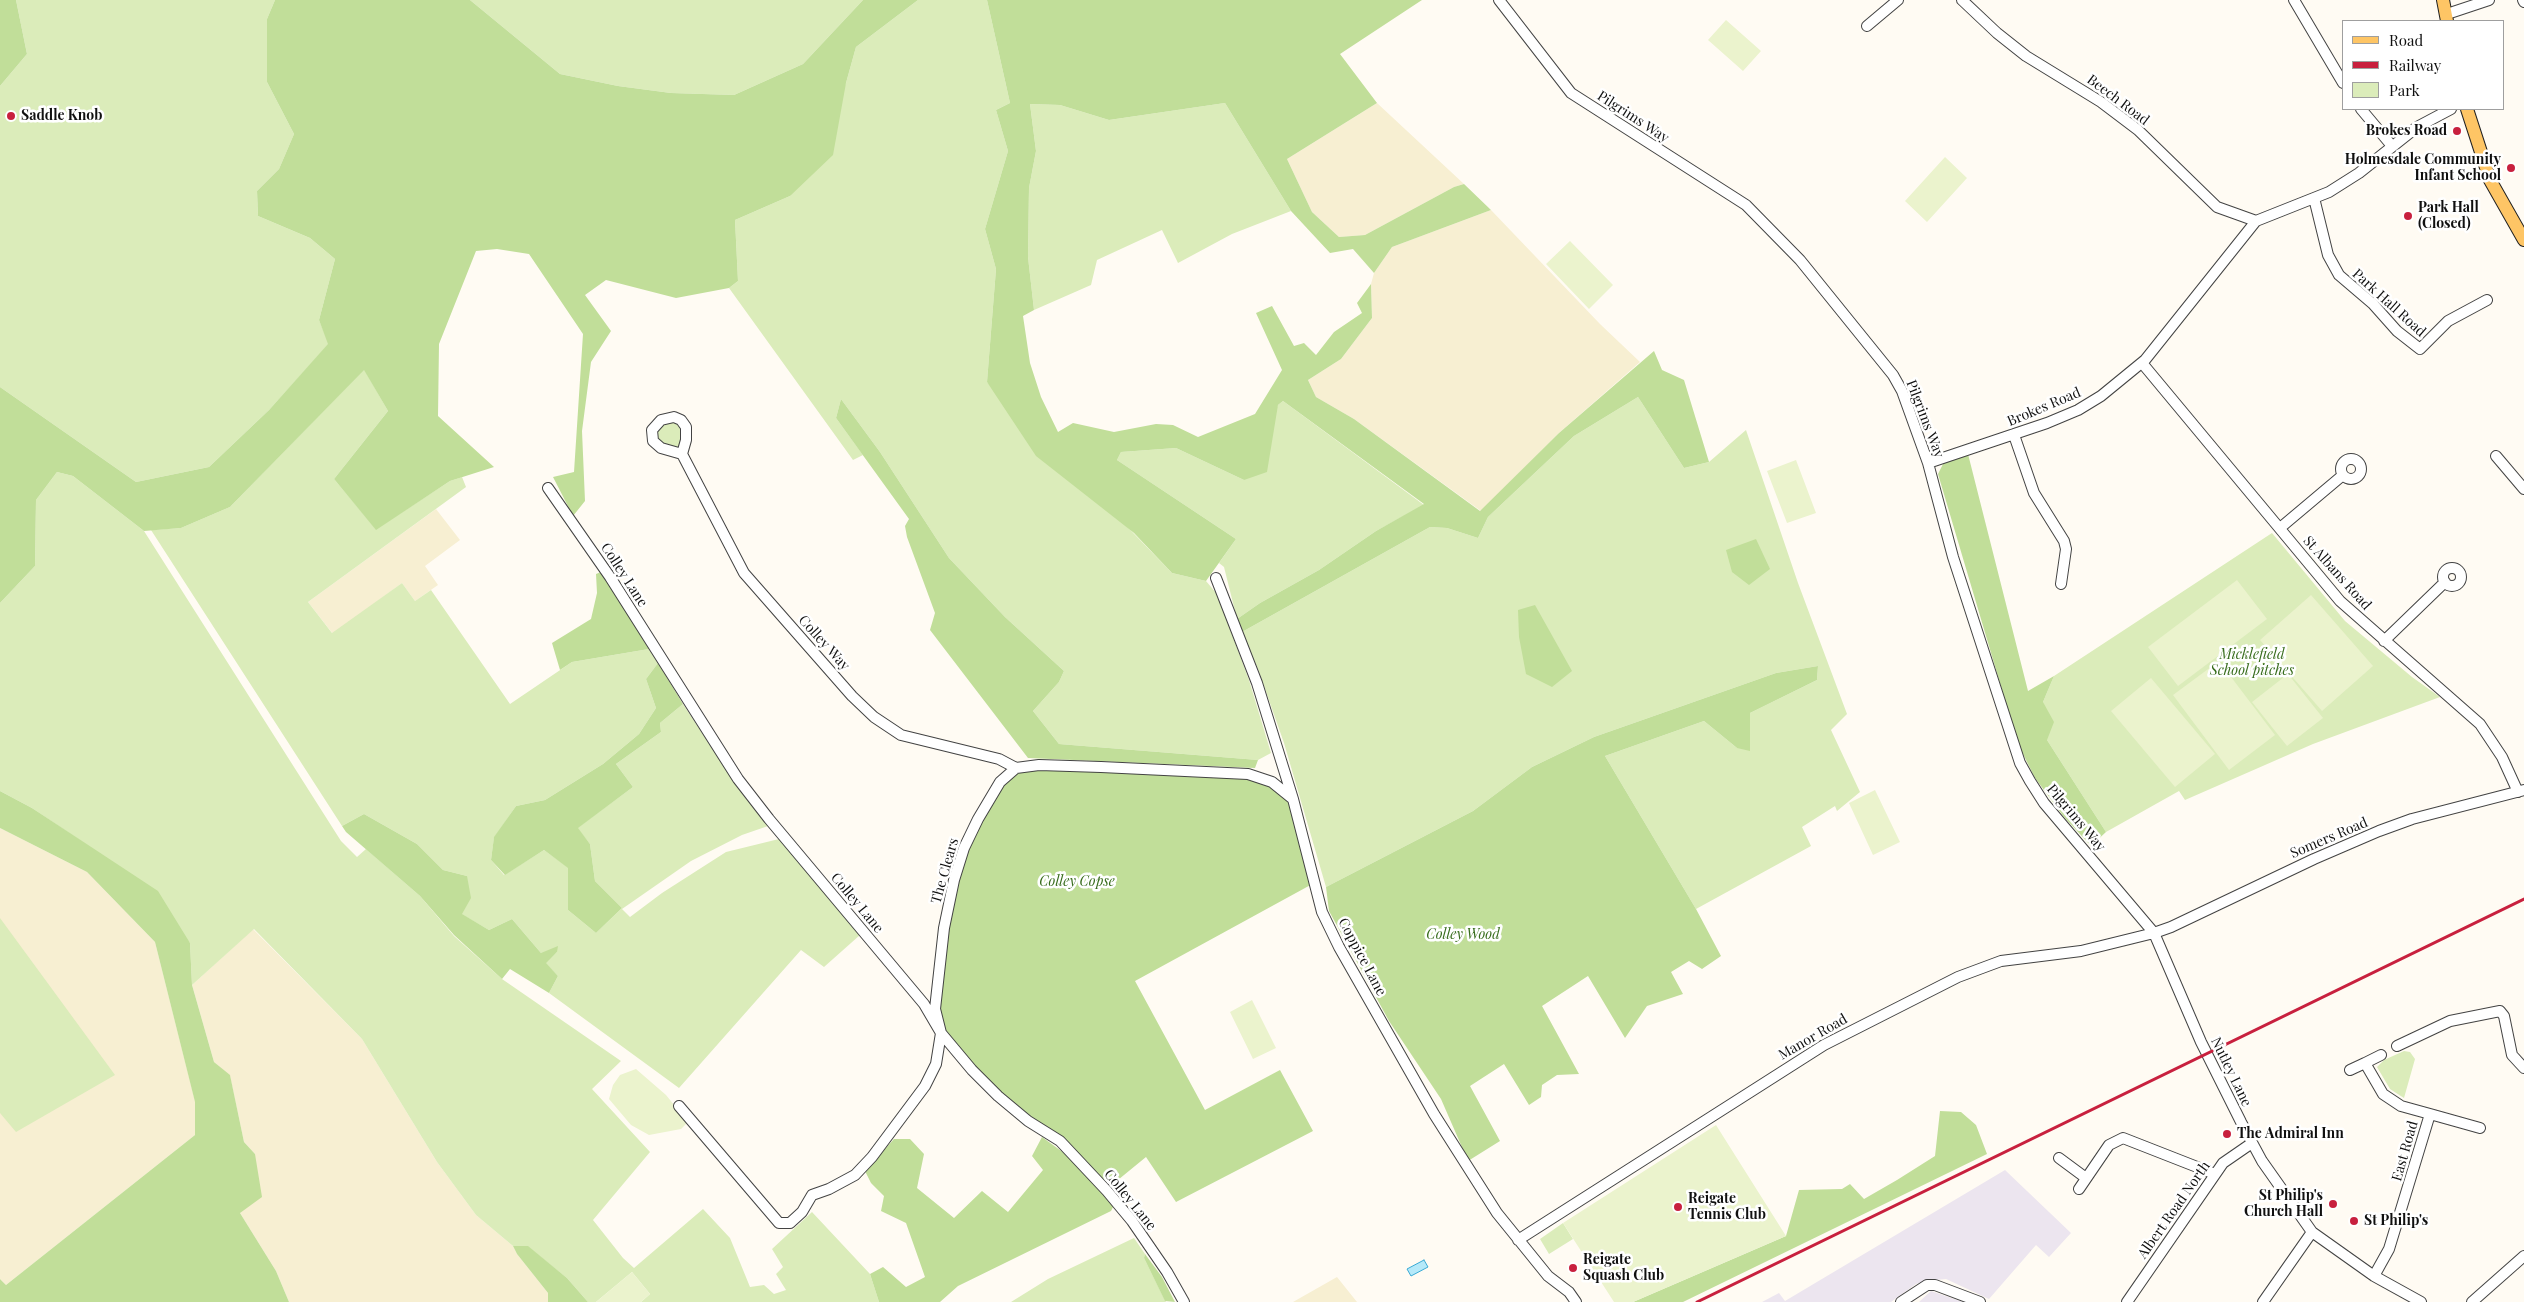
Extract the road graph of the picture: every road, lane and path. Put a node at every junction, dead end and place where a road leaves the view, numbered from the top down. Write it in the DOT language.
graph roads {
  1 [pos="1499,0"];
  2 [pos="1898,0"];
  3 [pos="1962,0"];
  4 [pos="2294,0"];
  5 [pos="2443,0"];
  6 [pos="2488,0"];
  7 [pos="2447,18"];
  8 [pos="1867,26"];
  9 [pos="2342,81"];
  10 [pos="2362,110"];
  11 [pos="2449,110"];
  12 [pos="2466,110"];
  13 [pos="2392,146"];
  14 [pos="2314,198"];
  15 [pos="2256,221"];
  16 [pos="2524,240"];
  17 [pos="2487,300"];
  18 [pos="2142,363"];
  19 [pos="2014,435"];
  20 [pos="682,454"];
  21 [pos="2496,456"];
  22 [pos="1928,463"];
  23 [pos="2343,475"];
  24 [pos="2520,477"];
  25 [pos="548,488"];
  26 [pos="2524,489"];
  27 [pos="2280,528"];
  28 [pos="1216,578"];
  29 [pos="2445,582"];
  30 [pos="2061,584"];
  31 [pos="2384,641"];
  32 [pos="1016,768"];
  33 [pos="2521,791"];
  34 [pos="1293,799"];
  35 [pos="2154,933"];
  36 [pos="941,1033"];
  37 [pos="2397,1046"];
  38 [pos="2381,1055"];
  39 [pos="2365,1063"];
  40 [pos="2524,1068"];
  41 [pos="2350,1070"];
  42 [pos="679,1106"];
  43 [pos="2430,1114"];
  44 [pos="2480,1128"];
  45 [pos="2252,1143"];
  46 [pos="2059,1158"];
  47 [pos="2215,1174"];
  48 [pos="2086,1178"];
  49 [pos="2079,1189"];
  50 [pos="2312,1232"];
  51 [pos="1518,1240"];
  52 [pos="2524,1256"];
  53 [pos="2374,1276"];
  54 [pos="1184,1302"];
  55 [pos="1576,1302"];
  56 [pos="1901,1302"];
  57 [pos="1980,1302"];
  58 [pos="2127,1302"];
  59 [pos="2263,1302"];
  60 [pos="2420,1302"];
  61 [pos="2472,1302"];
  1 -- 22 [label="street, Pilgrims Way"];
  2 -- 8 [label="street"];
  3 -- 15 [label="street, Beech Road"];
  4 -- 9 [label="street"];
  5 -- 7 [label="main road"];
  6 -- 7 [label="street"];
  10 -- 13 [label="street"];
  11 -- 13 [label="street, Brokes Road"];
  12 -- 16 [label="main road"];
  13 -- 14 [label="street, Brokes Road"];
  14 -- 15 [label="street, Brokes Road"];
  14 -- 17 [label="street, Park Hall Road"];
  15 -- 18 [label="street, Brokes Road"];
  18 -- 19 [label="street, Brokes Road"];
  18 -- 27 [label="street, St Albans Road"];
  19 -- 22 [label="street, Brokes Road"];
  19 -- 30 [label="street"];
  20 -- 32 [label="street, Colley Way"];
  21 -- 24 [label="street"];
  22 -- 35 [label="street, Pilgrims Way"];
  23 -- 27 [label="street"];
  24 -- 26 [label="street"];
  25 -- 36 [label="street, Colley Lane"];
  27 -- 31 [label="street, St Albans Road"];
  28 -- 34 [label="street, Coppice Lane"];
  29 -- 31 [label="street"];
  31 -- 33 [label="street, St Albans Road"];
  32 -- 34 [label="street"];
  32 -- 36 [label="street, The Clears"];
  33 -- 35 [label="street, Somers Road"];
  34 -- 51 [label="street, Coppice Lane"];
  35 -- 45 [label="street, Nutley Lane"];
  35 -- 51 [label="street, Manor Road"];
  36 -- 42 [label="street, The Clears"];
  36 -- 54 [label="street, Colley Lane"];
  37 -- 40 [label="street"];
  38 -- 39 [label="street"];
  39 -- 41 [label="street"];
  39 -- 43 [label="street, East Road"];
  43 -- 44 [label="street"];
  43 -- 53 [label="street, East Road"];
  45 -- 47 [label="street, Albert Road North"];
  45 -- 50 [label="street, Nutley Lane"];
  46 -- 48 [label="street"];
  47 -- 48 [label="street"];
  47 -- 58 [label="street, Albert Road North"];
  48 -- 49 [label="street"];
  50 -- 53 [label="street, Nutley Lane"];
  50 -- 59 [label="street"];
  51 -- 55 [label="street, Coppice Lane"];
  52 -- 61 [label="street"];
  53 -- 60 [label="street, Nutley Lane"];
  56 -- 57 [label="street"];
}
